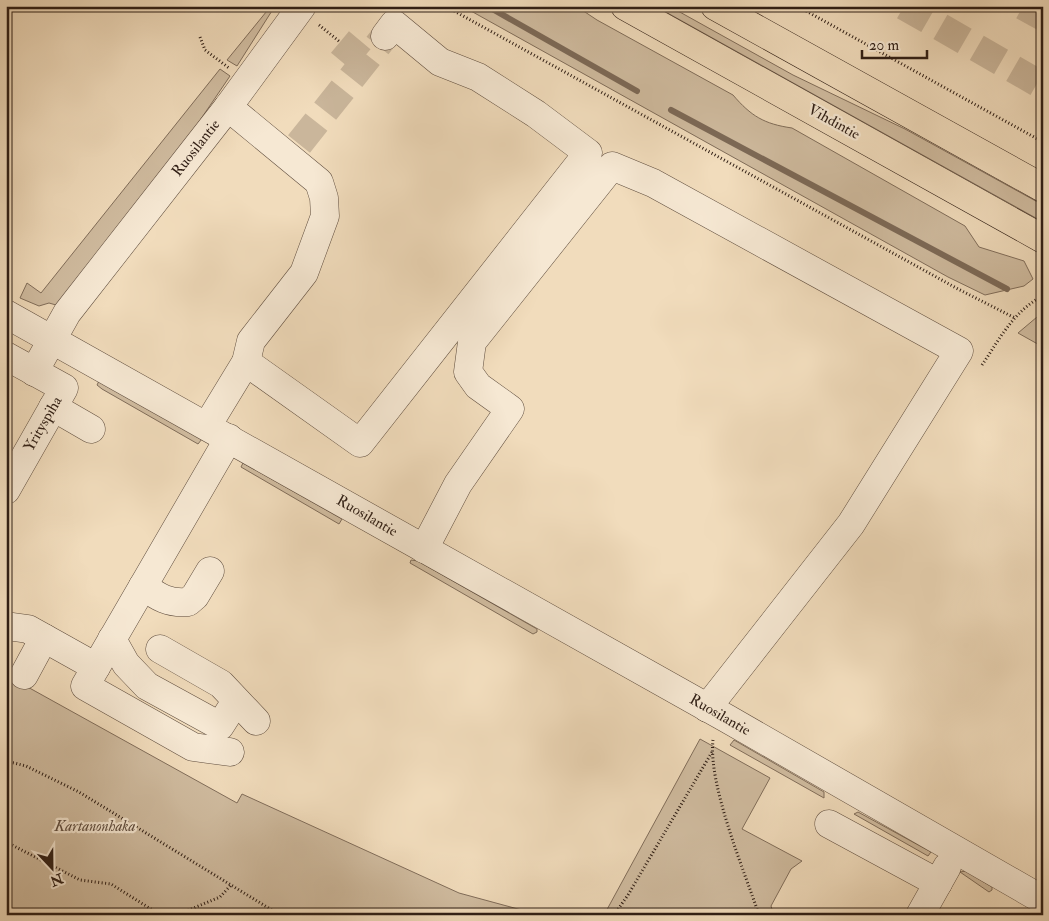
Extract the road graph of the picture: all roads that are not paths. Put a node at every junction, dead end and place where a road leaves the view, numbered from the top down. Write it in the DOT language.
graph roads {
  1 [pos="625,6"];
  2 [pos="715,6"];
  3 [pos="310,15"];
  4 [pos="385,36"];
  5 [pos="228,107"];
  6 [pos="1043,188"];
  7 [pos="1043,238"];
  8 [pos="6,314"];
  9 [pos="52,339"];
  10 [pos="6,356"];
  11 [pos="246,362"];
  12 [pos="34,372"];
  13 [pos="53,407"];
  14 [pos="90,429"];
  15 [pos="218,432"];
  16 [pos="6,490"];
  17 [pos="424,549"];
  18 [pos="210,571"];
  19 [pos="143,586"];
  20 [pos="6,626"];
  21 [pos="44,638"];
  22 [pos="112,639"];
  23 [pos="160,649"];
  24 [pos="96,667"];
  25 [pos="24,674"];
  26 [pos="236,701"];
  27 [pos="707,708"];
  28 [pos="256,721"];
  29 [pos="230,752"];
  30 [pos="829,824"];
  31 [pos="956,850"];
  32 [pos="938,883"];
  33 [pos="1043,900"];
  34 [pos="920,915"];
  1 -- 7 [label="main road, Vihdintie"];
  2 -- 6 [label="main road"];
  3 -- 5 [label="street, Ruosilantie"];
  4 -- 11 [label="street"];
  5 -- 9 [label="street, Ruosilantie"];
  5 -- 11 [label="street"];
  8 -- 9 [label="street"];
  9 -- 12 [label="street"];
  9 -- 15 [label="street, Ruosilantie"];
  10 -- 12 [label="street, Yrityspiha"];
  11 -- 15 [label="street"];
  12 -- 13 [label="street, Yrityspiha"];
  13 -- 14 [label="street"];
  13 -- 16 [label="street, Yrityspiha"];
  15 -- 17 [label="street, Ruosilantie"];
  15 -- 19 [label="street"];
  17 -- 27 [label="street, Ruosilantie"];
  17 -- 27 [label="street"];
  18 -- 19 [label="street"];
  19 -- 22 [label="street"];
  20 -- 21 [label="street"];
  21 -- 24 [label="street"];
  21 -- 25 [label="street"];
  22 -- 24 [label="street"];
  22 -- 26 [label="street"];
  23 -- 26 [label="street"];
  24 -- 29 [label="street"];
  26 -- 28 [label="street"];
  27 -- 31 [label="street, Ruosilantie"];
  30 -- 32 [label="street"];
  31 -- 32 [label="street"];
  31 -- 33 [label="street, Ruosilantie"];
  32 -- 34 [label="street"];
}
